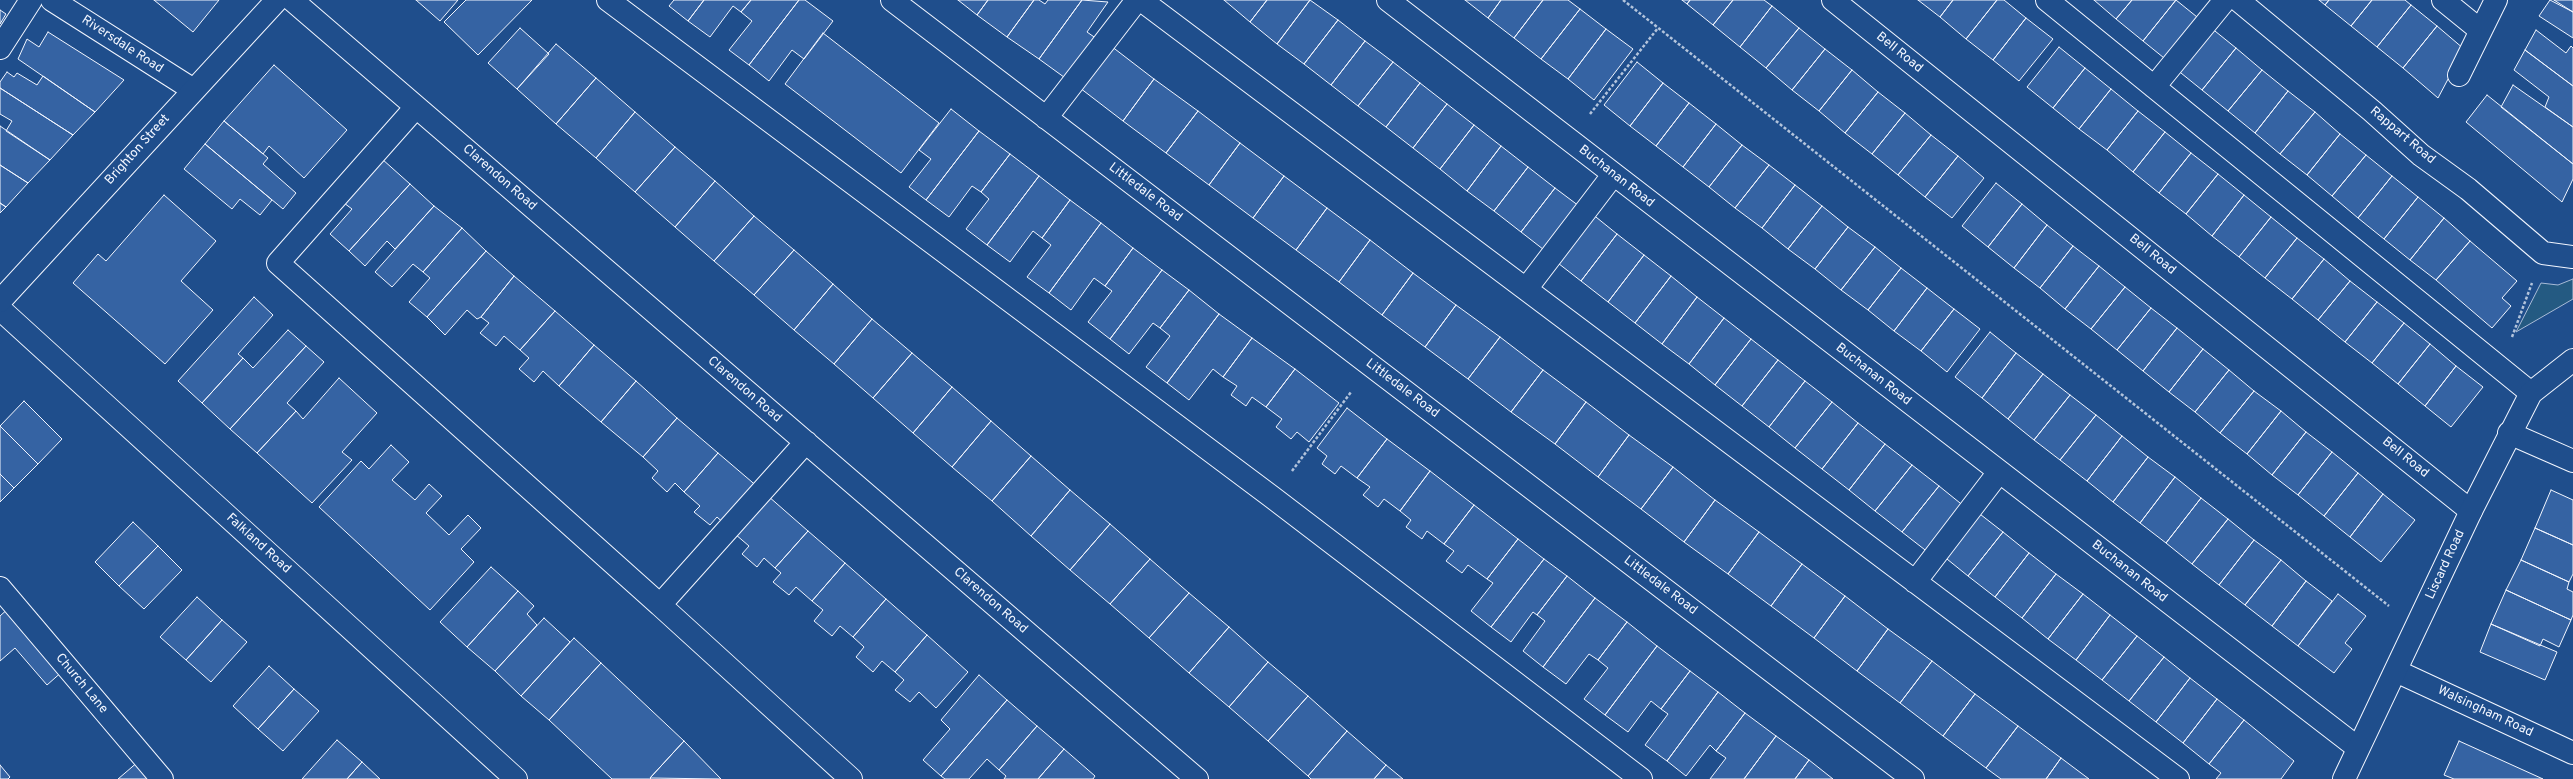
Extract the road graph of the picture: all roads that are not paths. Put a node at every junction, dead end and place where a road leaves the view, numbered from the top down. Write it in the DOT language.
graph roads {
  1 [pos="32,0"];
  2 [pos="277,0"];
  3 [pos="292,0"];
  4 [pos="608,0"];
  5 [pos="892,0"];
  6 [pos="1137,0"];
  7 [pos="1141,0"];
  8 [pos="1388,0"];
  9 [pos="1833,0"];
  10 [pos="2047,0"];
  11 [pos="2225,0"];
  12 [pos="2238,0"];
  13 [pos="2443,0"];
  14 [pos="2496,0"];
  15 [pos="59,2"];
  16 [pos="2480,30"];
  17 [pos="0,48"];
  18 [pos="2459,75"];
  19 [pos="2154,87"];
  20 [pos="192,90"];
  21 [pos="416,107"];
  22 [pos="1046,118"];
  23 [pos="1613,175"];
  24 [pos="2573,257"];
  25 [pos="1526,289"];
  26 [pos="0,301"];
  27 [pos="0,309"];
  28 [pos="2569,362"];
  29 [pos="2531,393"];
  30 [pos="2509,433"];
  31 [pos="806,442"];
  32 [pos="2573,461"];
  33 [pos="1999,472"];
  34 [pos="2471,511"];
  35 [pos="1915,582"];
  36 [pos="0,588"];
  37 [pos="660,605"];
  38 [pos="2396,670"];
  39 [pos="2358,748"];
  40 [pos="2573,753"];
  41 [pos="162,779"];
  42 [pos="516,779"];
  43 [pos="851,779"];
  44 [pos="1197,779"];
  45 [pos="1641,779"];
  46 [pos="1913,779"];
  47 [pos="2178,779"];
  48 [pos="2344,779"];
  1 -- 17 [label="street"];
  2 -- 20 [label="street, Brighton Street"];
  3 -- 21 [label="street, Clarendon Road"];
  4 -- 45 [label="street"];
  5 -- 22 [label="street, Littledale Road"];
  6 -- 22 [label="street"];
  7 -- 25 [label="street"];
  8 -- 23 [label="street, Buchanan Road"];
  9 -- 34 [label="street, Bell Road"];
  10 -- 19 [label="street"];
  11 -- 19 [label="street"];
  12 -- 24 [label="street, Rappart Road"];
  13 -- 16 [label="street"];
  14 -- 16 [label="street"];
  15 -- 20 [label="street, Riversdale Road"];
  16 -- 18 [label="street"];
  19 -- 29 [label="street"];
  20 -- 26 [label="street, Brighton Street"];
  21 -- 31 [label="street, Clarendon Road"];
  21 -- 37 [label="street"];
  22 -- 46 [label="street, Littledale Road"];
  23 -- 25 [label="street"];
  23 -- 33 [label="street, Buchanan Road"];
  25 -- 35 [label="street"];
  27 -- 42 [label="street, Falkland Road"];
  28 -- 29 [label="street, Liscard Road"];
  29 -- 30 [label="street, Liscard Road"];
  30 -- 32 [label="street"];
  30 -- 34 [label="street, Liscard Road"];
  31 -- 37 [label="street"];
  31 -- 44 [label="street, Clarendon Road"];
  33 -- 35 [label="street"];
  33 -- 39 [label="street, Buchanan Road"];
  34 -- 38 [label="street, Liscard Road"];
  35 -- 47 [label="street"];
  36 -- 41 [label="street, Church Lane"];
  37 -- 43 [label="street"];
  38 -- 39 [label="street, Liscard Road"];
  38 -- 40 [label="street, Walsingham Road"];
  39 -- 48 [label="street, Liscard Road"];
}
